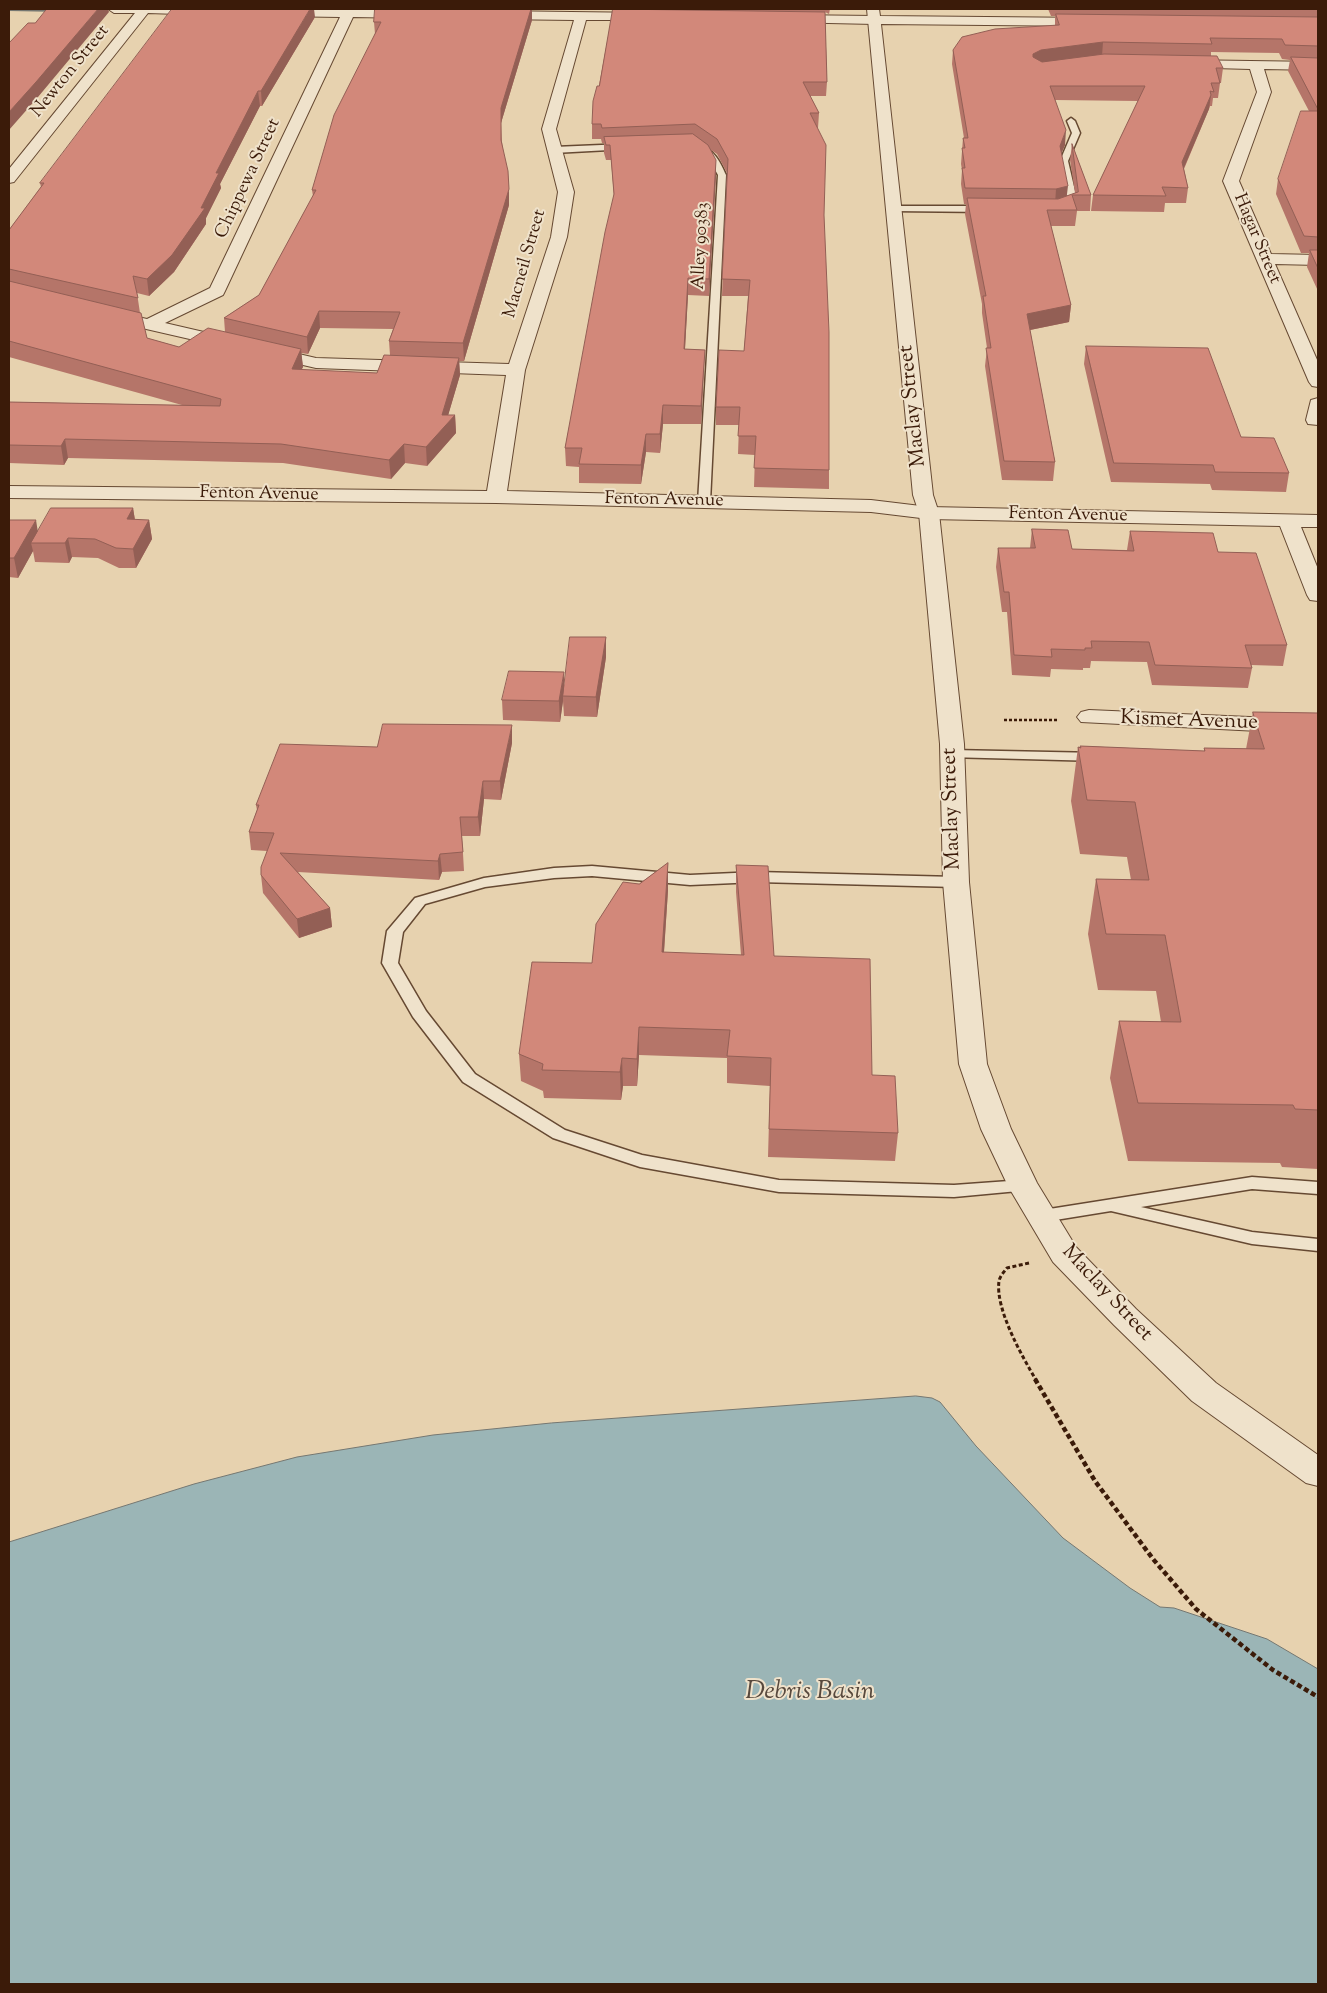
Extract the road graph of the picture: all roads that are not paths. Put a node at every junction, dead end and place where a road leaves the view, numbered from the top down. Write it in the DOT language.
graph roads {
  1 [pos="114,9"];
  2 [pos="143,11"];
  3 [pos="221,12"];
  4 [pos="260,12"];
  5 [pos="348,13"];
  6 [pos="423,14"];
  7 [pos="874,14"];
  8 [pos="479,15"];
  9 [pos="581,16"];
  10 [pos="659,17"];
  11 [pos="777,19"];
  12 [pos="1102,23"];
  13 [pos="1170,64"];
  14 [pos="1256,65"];
  15 [pos="1318,66"];
  16 [pos="1072,122"];
  17 [pos="695,144"];
  18 [pos="639,146"];
  19 [pos="554,150"];
  20 [pos="9,179"];
  21 [pos="893,208"];
  22 [pos="999,209"];
  23 [pos="1056,210"];
  24 [pos="1264,259"];
  25 [pos="1318,260"];
  26 [pos="92,312"];
  27 [pos="148,325"];
  28 [pos="516,370"];
  29 [pos="1318,382"];
  30 [pos="9,492"];
  31 [pos="496,497"];
  32 [pos="704,502"];
  33 [pos="929,513"];
  34 [pos="1288,520"];
  35 [pos="1318,521"];
  36 [pos="1318,595"];
  37 [pos="1089,717"];
  38 [pos="1318,727"];
  39 [pos="952,754"];
  40 [pos="1111,757"];
  41 [pos="956,882"];
  42 [pos="1022,1186"];
  43 [pos="1318,1188"];
  44 [pos="1108,1206"];
  45 [pos="1043,1216"];
  46 [pos="1318,1245"];
  47 [pos="1318,1474"];
  1 -- 2 [label="street"];
  2 -- 3 [label="street"];
  2 -- 20 [label="street, Newton Street"];
  4 -- 5 [label="street"];
  5 -- 6 [label="street"];
  5 -- 27 [label="street, Chippewa Street"];
  7 -- 11 [label="street"];
  7 -- 12 [label="street"];
  7 -- 21 [label="street, Maclay Street"];
  8 -- 9 [label="street"];
  9 -- 10 [label="street"];
  9 -- 19 [label="street, Macneil Street"];
  13 -- 14 [label="street"];
  14 -- 15 [label="street"];
  14 -- 24 [label="street, Hagar Street"];
  16 -- 23 [label="lane"];
  17 -- 32 [label="lane, Alley 90383"];
  18 -- 19 [label="lane"];
  19 -- 28 [label="street, Macneil Street"];
  21 -- 22 [label="lane"];
  21 -- 33 [label="street, Maclay Street"];
  24 -- 25 [label="street"];
  24 -- 29 [label="street, Hagar Street"];
  26 -- 27 [label="street"];
  27 -- 28 [label="street"];
  28 -- 31 [label="street, Macneil Street"];
  30 -- 31 [label="street, Fenton Avenue"];
  31 -- 32 [label="street, Fenton Avenue"];
  32 -- 33 [label="street, Fenton Avenue"];
  33 -- 34 [label="street, Fenton Avenue"];
  33 -- 39 [label="street, Maclay Street"];
  34 -- 35 [label="street, Fenton Avenue"];
  34 -- 36 [label="street"];
  37 -- 38 [label="street, Kismet Avenue"];
  39 -- 40 [label="lane"];
  39 -- 41 [label="street, Maclay Street"];
  41 -- 42 [label="street, Maclay Street"];
  41 -- 42 [label="lane"];
  42 -- 45 [label="street, Maclay Street"];
  43 -- 44 [label="lane"];
  44 -- 45 [label="lane"];
  44 -- 46 [label="lane"];
  45 -- 47 [label="street, Maclay Street"];
}
